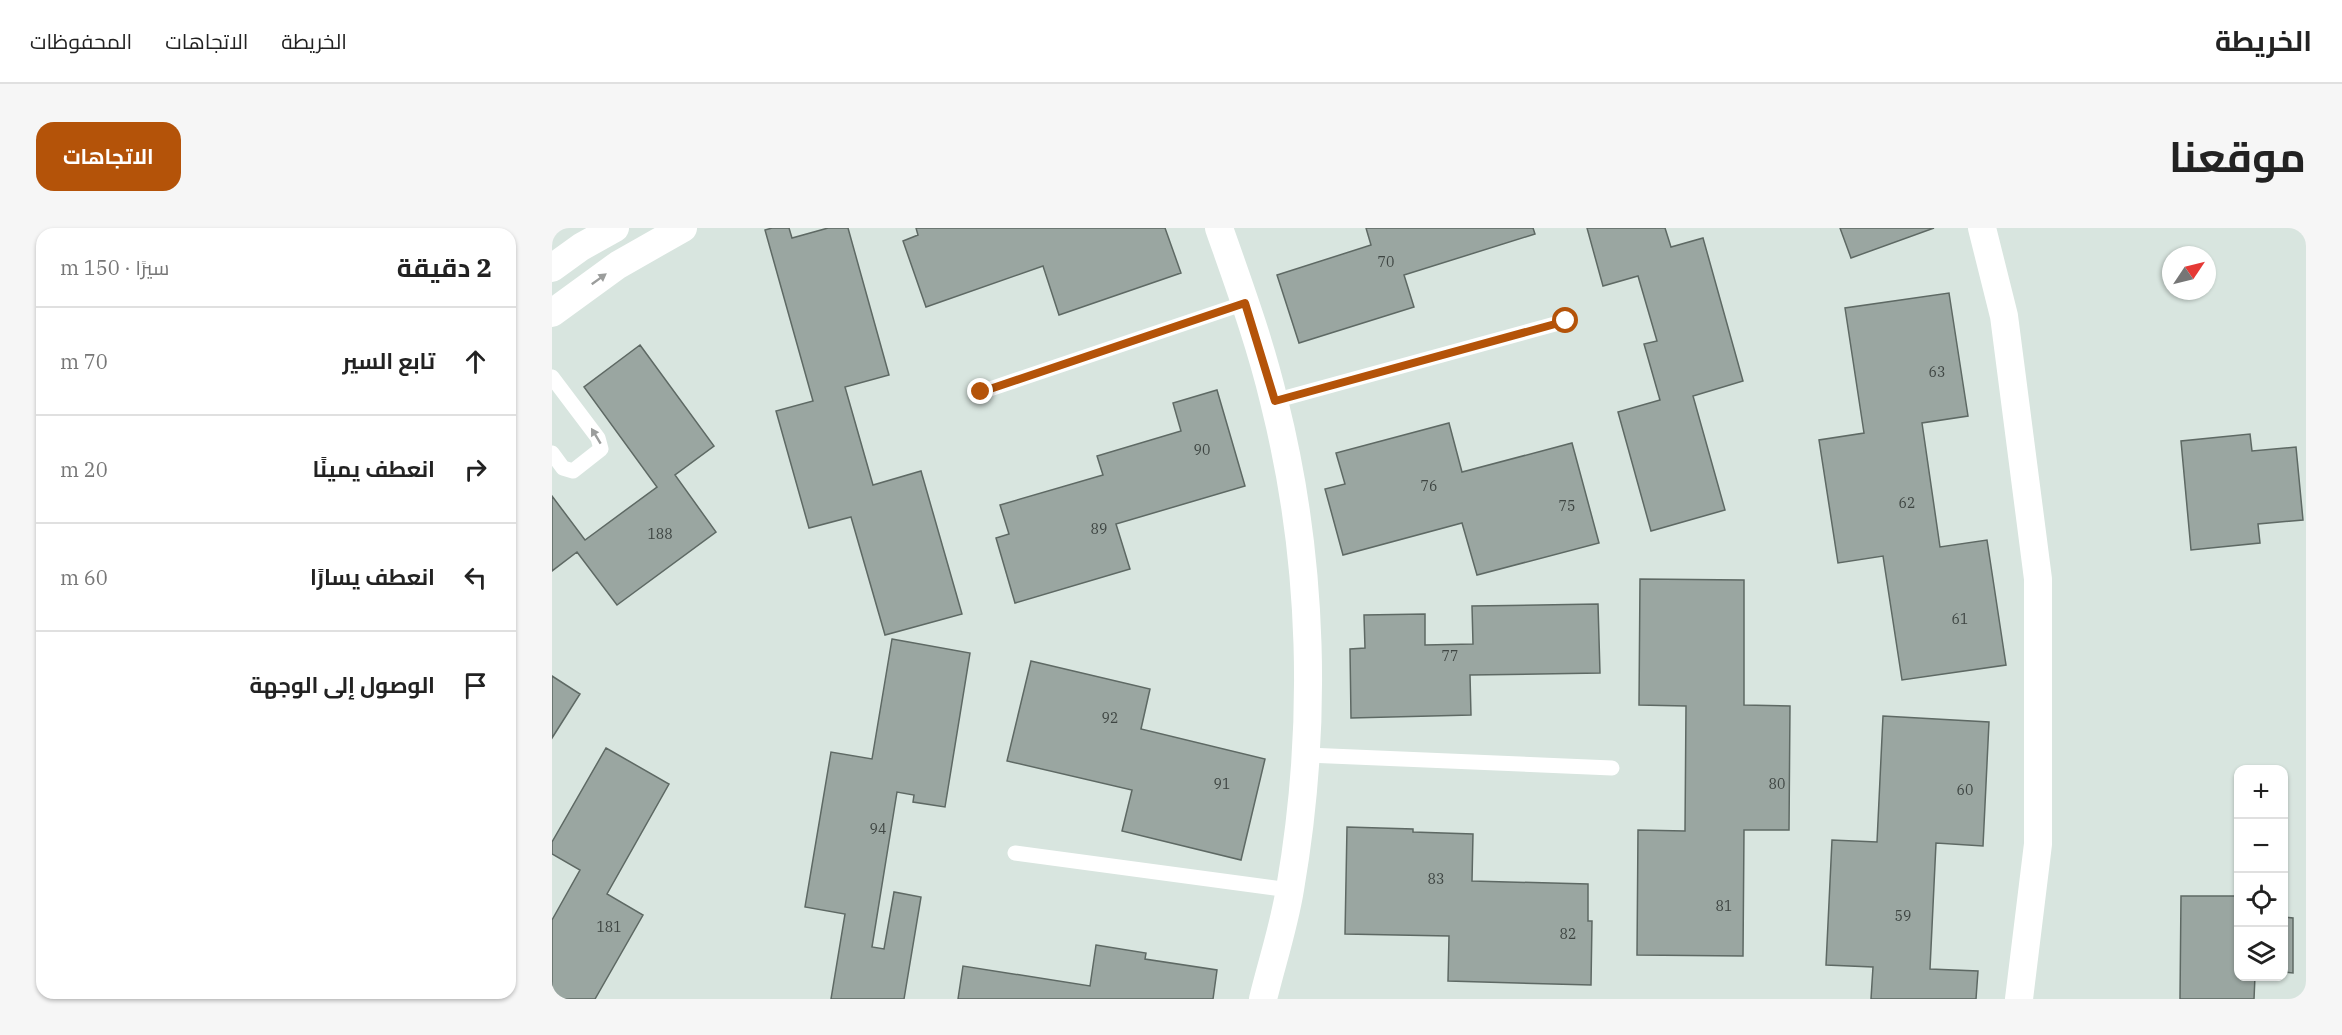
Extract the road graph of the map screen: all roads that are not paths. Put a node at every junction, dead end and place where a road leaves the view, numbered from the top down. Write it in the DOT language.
graph roads {
  1 [pos="615,228"];
  2 [pos="683,228"];
  3 [pos="1219,228"];
  4 [pos="1982,228"];
  5 [pos="552,268"];
  6 [pos="1245,303"];
  7 [pos="552,314"];
  8 [pos="1566,321"];
  9 [pos="552,377"];
  10 [pos="981,392"];
  11 [pos="1275,401"];
  12 [pos="552,453"];
  13 [pos="1307,755"];
  14 [pos="1612,768"];
  15 [pos="1015,853"];
  16 [pos="1290,890"];
  17 [pos="1263,999"];
  18 [pos="2019,999"];
  1 -- 5 [label="street"];
  7 -- 2 [label="street, one-way"];
  3 -- 6 [label="street"];
  4 -- 18 [label="street"];
  6 -- 10 [label="lane"];
  6 -- 11 [label="street"];
  8 -- 11 [label="lane"];
  12 -- 9 [label="lane, one-way"];
  11 -- 13 [label="street"];
  13 -- 14 [label="lane"];
  13 -- 16 [label="street"];
  15 -- 16 [label="lane"];
  16 -- 17 [label="street"];
}
